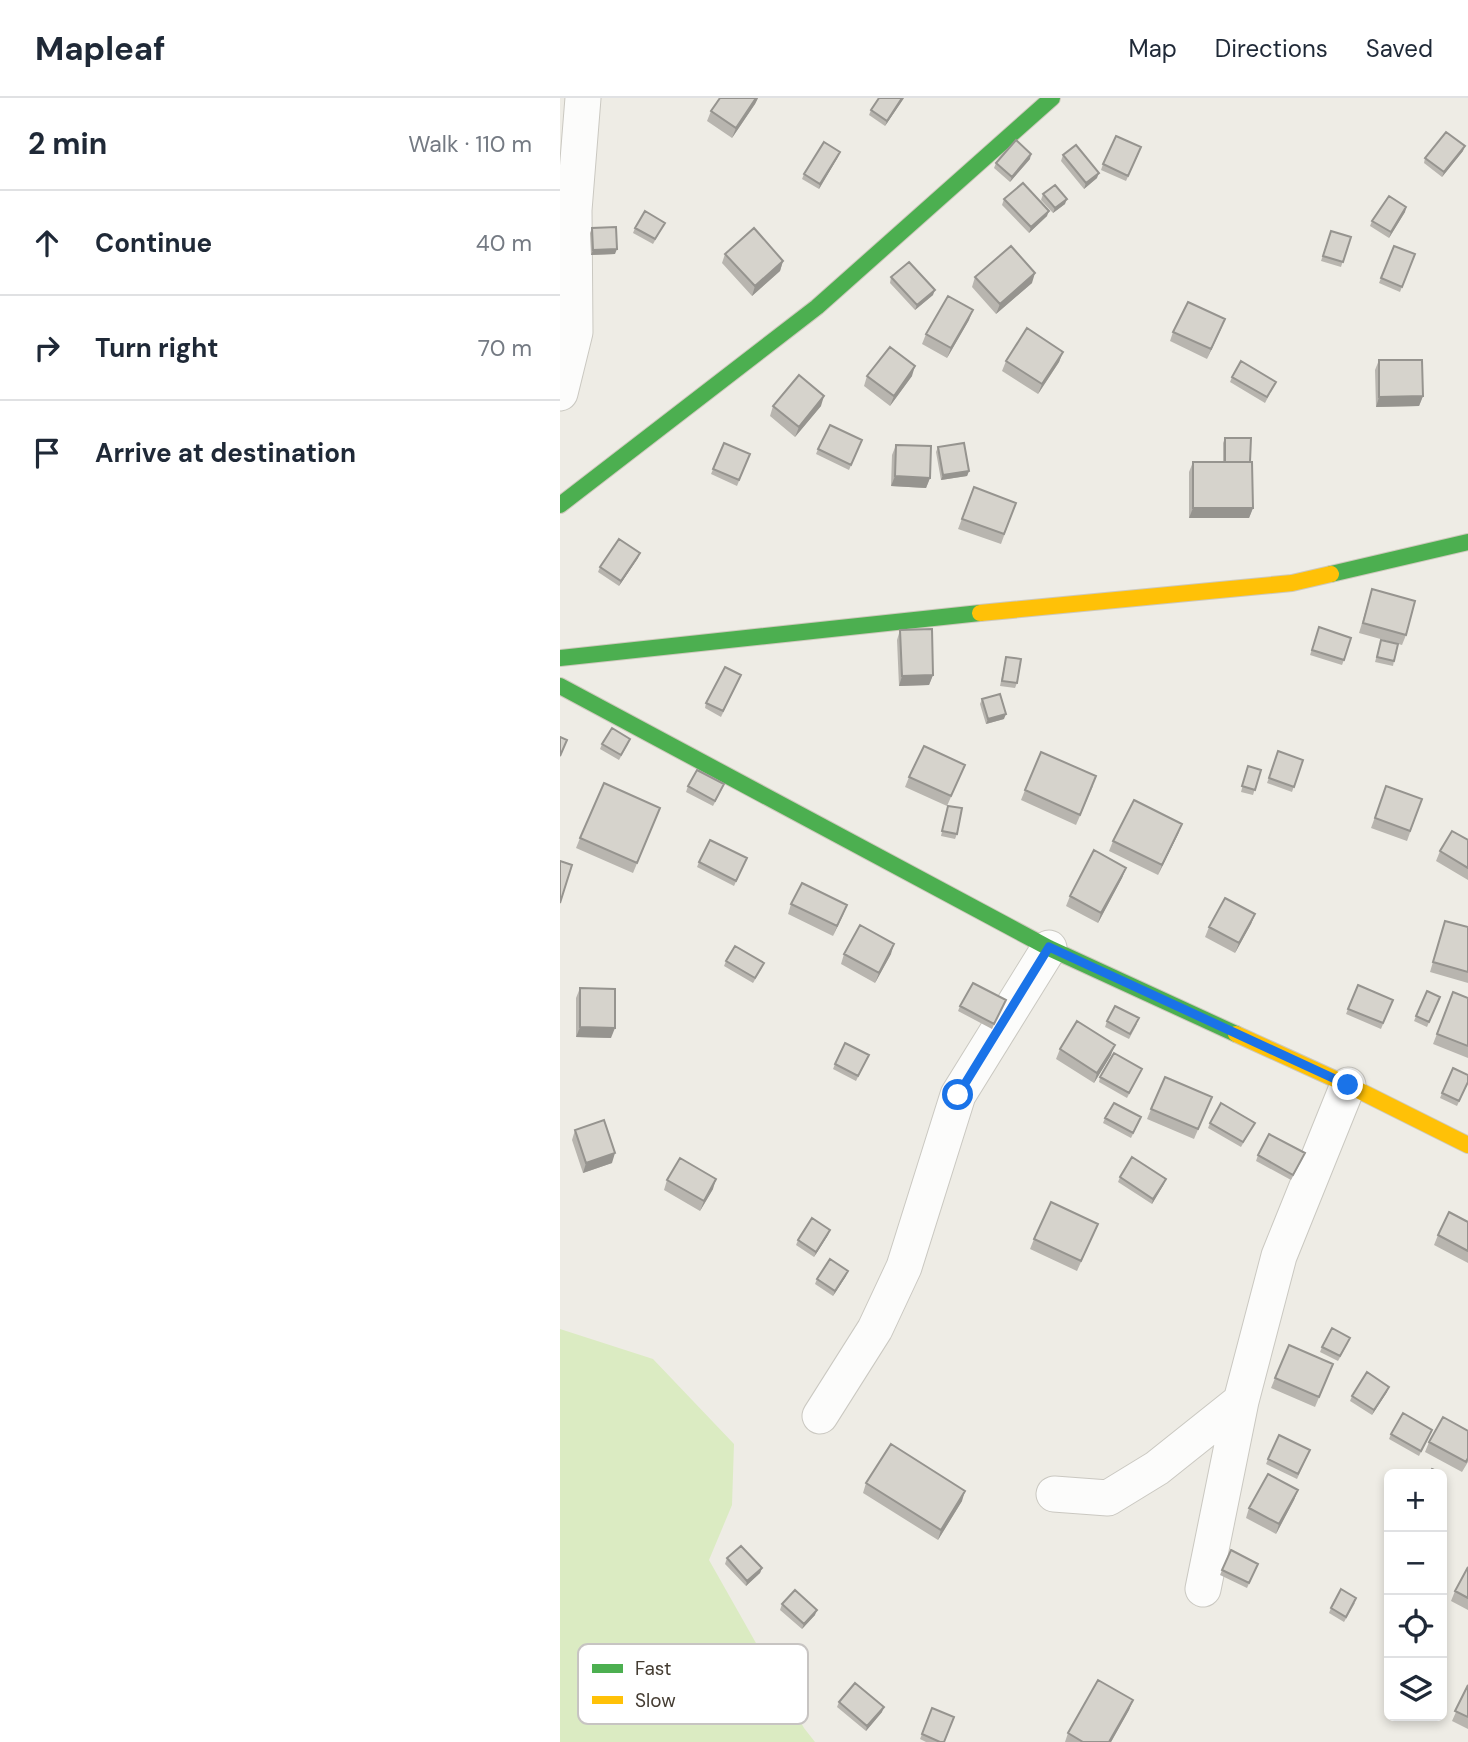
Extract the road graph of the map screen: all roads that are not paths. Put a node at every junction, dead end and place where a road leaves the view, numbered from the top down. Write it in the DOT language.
graph roads {
  1 [pos="583,98"];
  2 [pos="1052,98"];
  3 [pos="560,393"];
  4 [pos="560,505"];
  5 [pos="1468,542"];
  6 [pos="560,658"];
  7 [pos="560,686"];
  8 [pos="1049,947"];
  9 [pos="1348,1085"];
  10 [pos="1468,1145"];
  11 [pos="1241,1401"];
  12 [pos="820,1416"];
  13 [pos="1054,1494"];
  14 [pos="1203,1589"];
  1 -- 3 [label="street"];
  2 -- 4 [label="street"];
  5 -- 6 [label="street"];
  7 -- 8 [label="street"];
  8 -- 9 [label="street"];
  8 -- 12 [label="street"];
  9 -- 10 [label="street"];
  9 -- 11 [label="street"];
  11 -- 13 [label="street"];
  11 -- 14 [label="street"];
}
